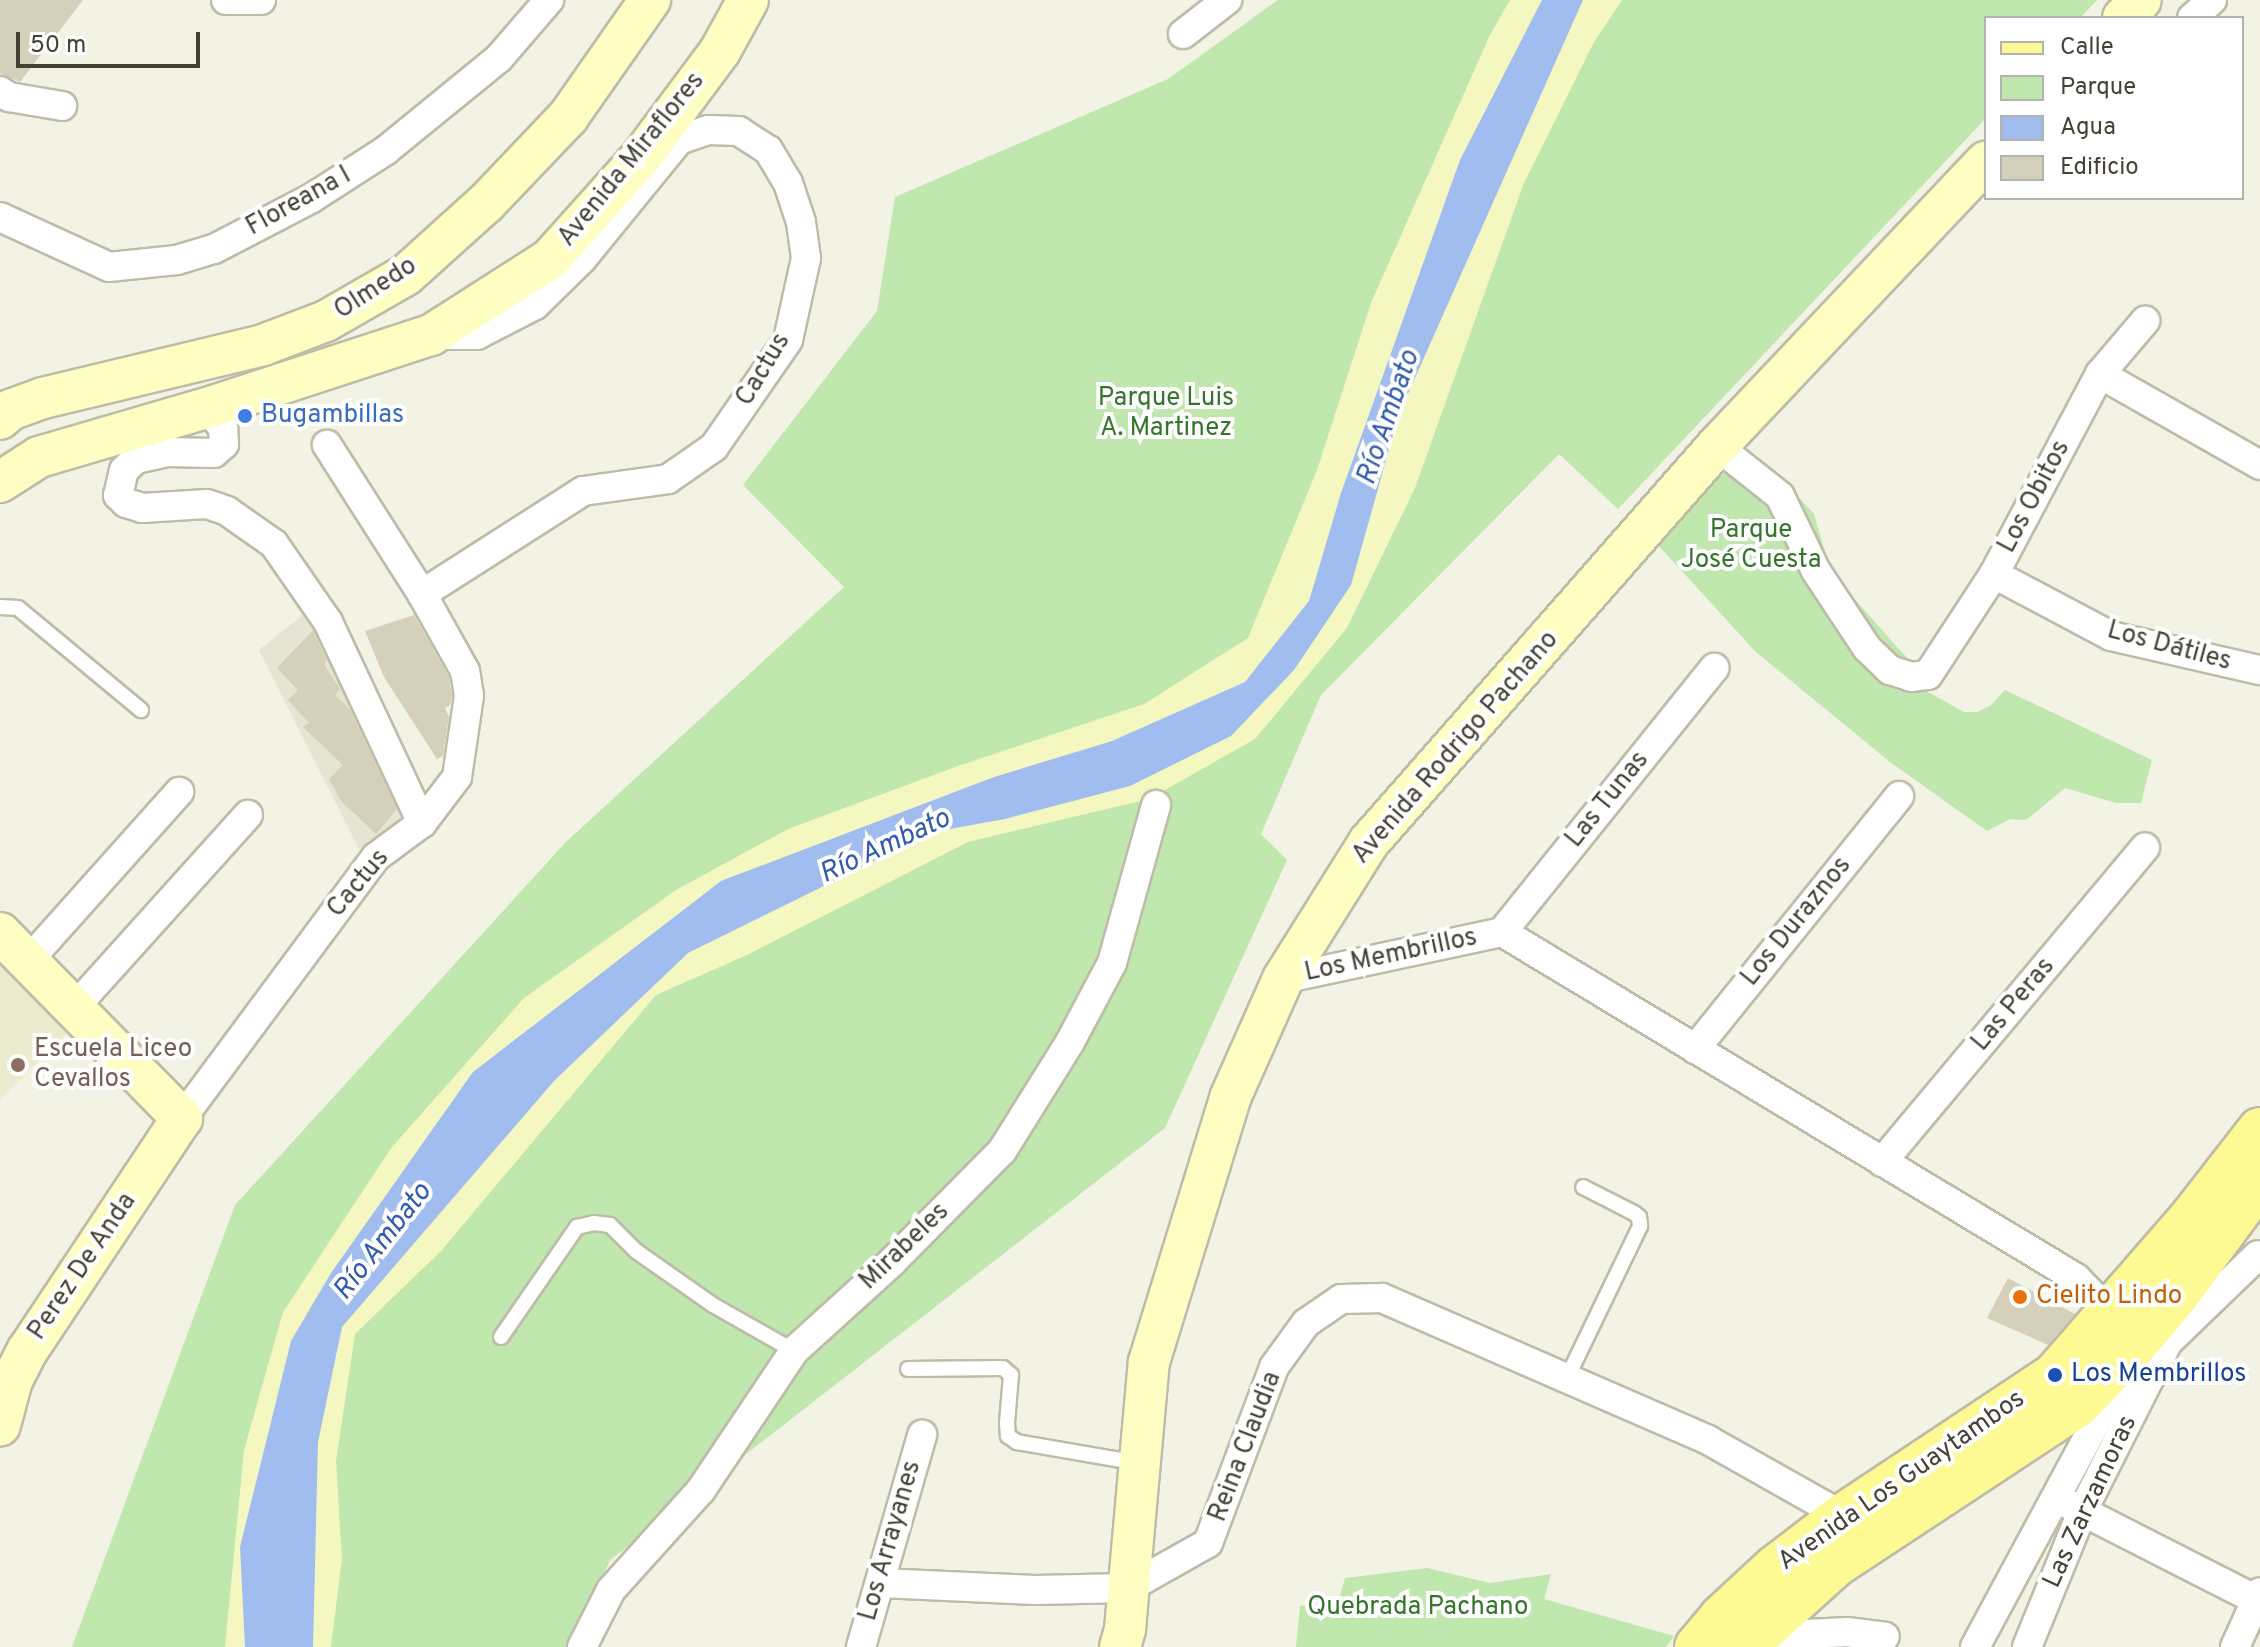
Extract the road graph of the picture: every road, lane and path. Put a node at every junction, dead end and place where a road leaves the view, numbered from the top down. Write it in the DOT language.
graph roads {
  1 [pos="226,0"];
  2 [pos="261,0"];
  3 [pos="549,0"];
  4 [pos="650,0"];
  5 [pos="748,0"];
  6 [pos="1227,0"];
  7 [pos="2141,0"];
  8 [pos="2212,0"];
  9 [pos="2125,16"];
  10 [pos="2194,16"];
  11 [pos="1183,34"];
  12 [pos="0,91"];
  13 [pos="62,106"];
  14 [pos="1984,164"];
  15 [pos="0,217"];
  16 [pos="2145,321"];
  17 [pos="431,335"];
  18 [pos="2100,374"];
  19 [pos="207,408"];
  20 [pos="0,419"];
  21 [pos="327,445"];
  22 [pos="1717,446"];
  23 [pos="2260,465"];
  24 [pos="0,482"];
  25 [pos="1994,574"];
  26 [pos="422,594"];
  27 [pos="0,607"];
  28 [pos="1714,668"];
  29 [pos="2260,670"];
  30 [pos="141,710"];
  31 [pos="179,792"];
  32 [pos="1899,796"];
  33 [pos="1156,805"];
  34 [pos="248,815"];
  35 [pos="422,823"];
  36 [pos="2145,848"];
  37 [pos="1502,932"];
  38 [pos="0,933"];
  39 [pos="28,961"];
  40 [pos="1283,979"];
  41 [pos="74,1008"];
  42 [pos="1695,1049"];
  43 [pos="182,1118"];
  44 [pos="2260,1130"];
  45 [pos="1882,1162"];
  46 [pos="2260,1182"];
  47 [pos="1583,1187"];
  48 [pos="2258,1255"];
  49 [pos="2109,1312"];
  50 [pos="501,1337"];
  51 [pos="2131,1349"];
  52 [pos="794,1351"];
  53 [pos="908,1369"];
  54 [pos="1567,1378"];
  55 [pos="0,1425"];
  56 [pos="922,1435"];
  57 [pos="1140,1463"];
  58 [pos="2057,1498"];
  59 [pos="2082,1512"];
  60 [pos="1843,1516"];
  61 [pos="880,1583"];
  62 [pos="1128,1588"];
  63 [pos="2259,1598"];
  64 [pos="1885,1637"];
  65 [pos="582,1647"];
  66 [pos="861,1647"];
  67 [pos="1120,1647"];
  68 [pos="1697,1647"];
  69 [pos="1744,1647"];
  70 [pos="1760,1647"];
  71 [pos="1975,1647"];
  72 [pos="2027,1647"];
  73 [pos="2235,1647"];
  1 -- 2 [label="street"];
  3 -- 15 [label="street, Floreana I"];
  4 -- 20 [label="main road, Olmedo"];
  5 -- 17 [label="main road, Avenida Miraflores"];
  6 -- 11 [label="street"];
  7 -- 9 [label="main road"];
  8 -- 10 [label="street"];
  12 -- 13 [label="street"];
  14 -- 22 [label="main road, Avenida Rodrigo Pachano"];
  16 -- 18 [label="street, Los Obitos"];
  17 -- 19 [label="main road, Avenida Miraflores"];
  17 -- 26 [label="street, Cactus"];
  18 -- 23 [label="street"];
  18 -- 25 [label="street, Los Obitos"];
  19 -- 24 [label="main road, Avenida Miraflores"];
  19 -- 35 [label="street"];
  21 -- 26 [label="street, Cactus"];
  22 -- 25 [label="street, Los Obitos"];
  22 -- 40 [label="main road, Avenida Rodrigo Pachano"];
  25 -- 29 [label="street, Los Dátiles"];
  26 -- 35 [label="street, Cactus"];
  27 -- 30 [label="lane"];
  28 -- 37 [label="street, Las Tunas"];
  31 -- 39 [label="street"];
  32 -- 42 [label="street, Los Duraznos"];
  33 -- 52 [label="street, Mirabeles"];
  34 -- 41 [label="street"];
  35 -- 43 [label="street, Cactus"];
  36 -- 45 [label="street, Las Peras"];
  37 -- 40 [label="street, Los Membrillos"];
  37 -- 42 [label="street, Los Membrillos"];
  38 -- 39 [label="main road"];
  39 -- 41 [label="main road"];
  40 -- 57 [label="main road, Avenida Rodrigo Pachano"];
  41 -- 43 [label="main road"];
  42 -- 45 [label="street, Los Membrillos"];
  43 -- 55 [label="main road, Perez De Anda"];
  44 -- 49 [label="main road, Avenida Los Guaytambos"];
  45 -- 49 [label="street, Los Membrillos"];
  46 -- 51 [label="main road, Avenida Los Guaytambos"];
  47 -- 54 [label="lane"];
  48 -- 59 [label="street, Las Zarzamoras"];
  49 -- 51 [label="street, Los Membrillos"];
  49 -- 60 [label="main road, Avenida Los Guaytambos"];
  50 -- 52 [label="lane"];
  51 -- 58 [label="street, Las Zarzamoras"];
  51 -- 69 [label="main road, Avenida Los Guaytambos"];
  52 -- 65 [label="street, Mirabeles"];
  53 -- 57 [label="lane"];
  54 -- 60 [label="street, Reina Claudia"];
  54 -- 62 [label="street, Reina Claudia"];
  56 -- 61 [label="street, Los Arrayanes"];
  57 -- 62 [label="main road, Avenida Rodrigo Pachano"];
  58 -- 59 [label="street"];
  58 -- 71 [label="street, Las Zarzamoras"];
  59 -- 63 [label="street"];
  59 -- 72 [label="street, Las Zarzamoras"];
  60 -- 68 [label="main road, Avenida Los Guaytambos"];
  61 -- 62 [label="street, Reina Claudia"];
  61 -- 66 [label="street, Los Arrayanes"];
  62 -- 67 [label="main road, Avenida Rodrigo Pachano"];
  63 -- 73 [label="street"];
  64 -- 70 [label="street"];
}
